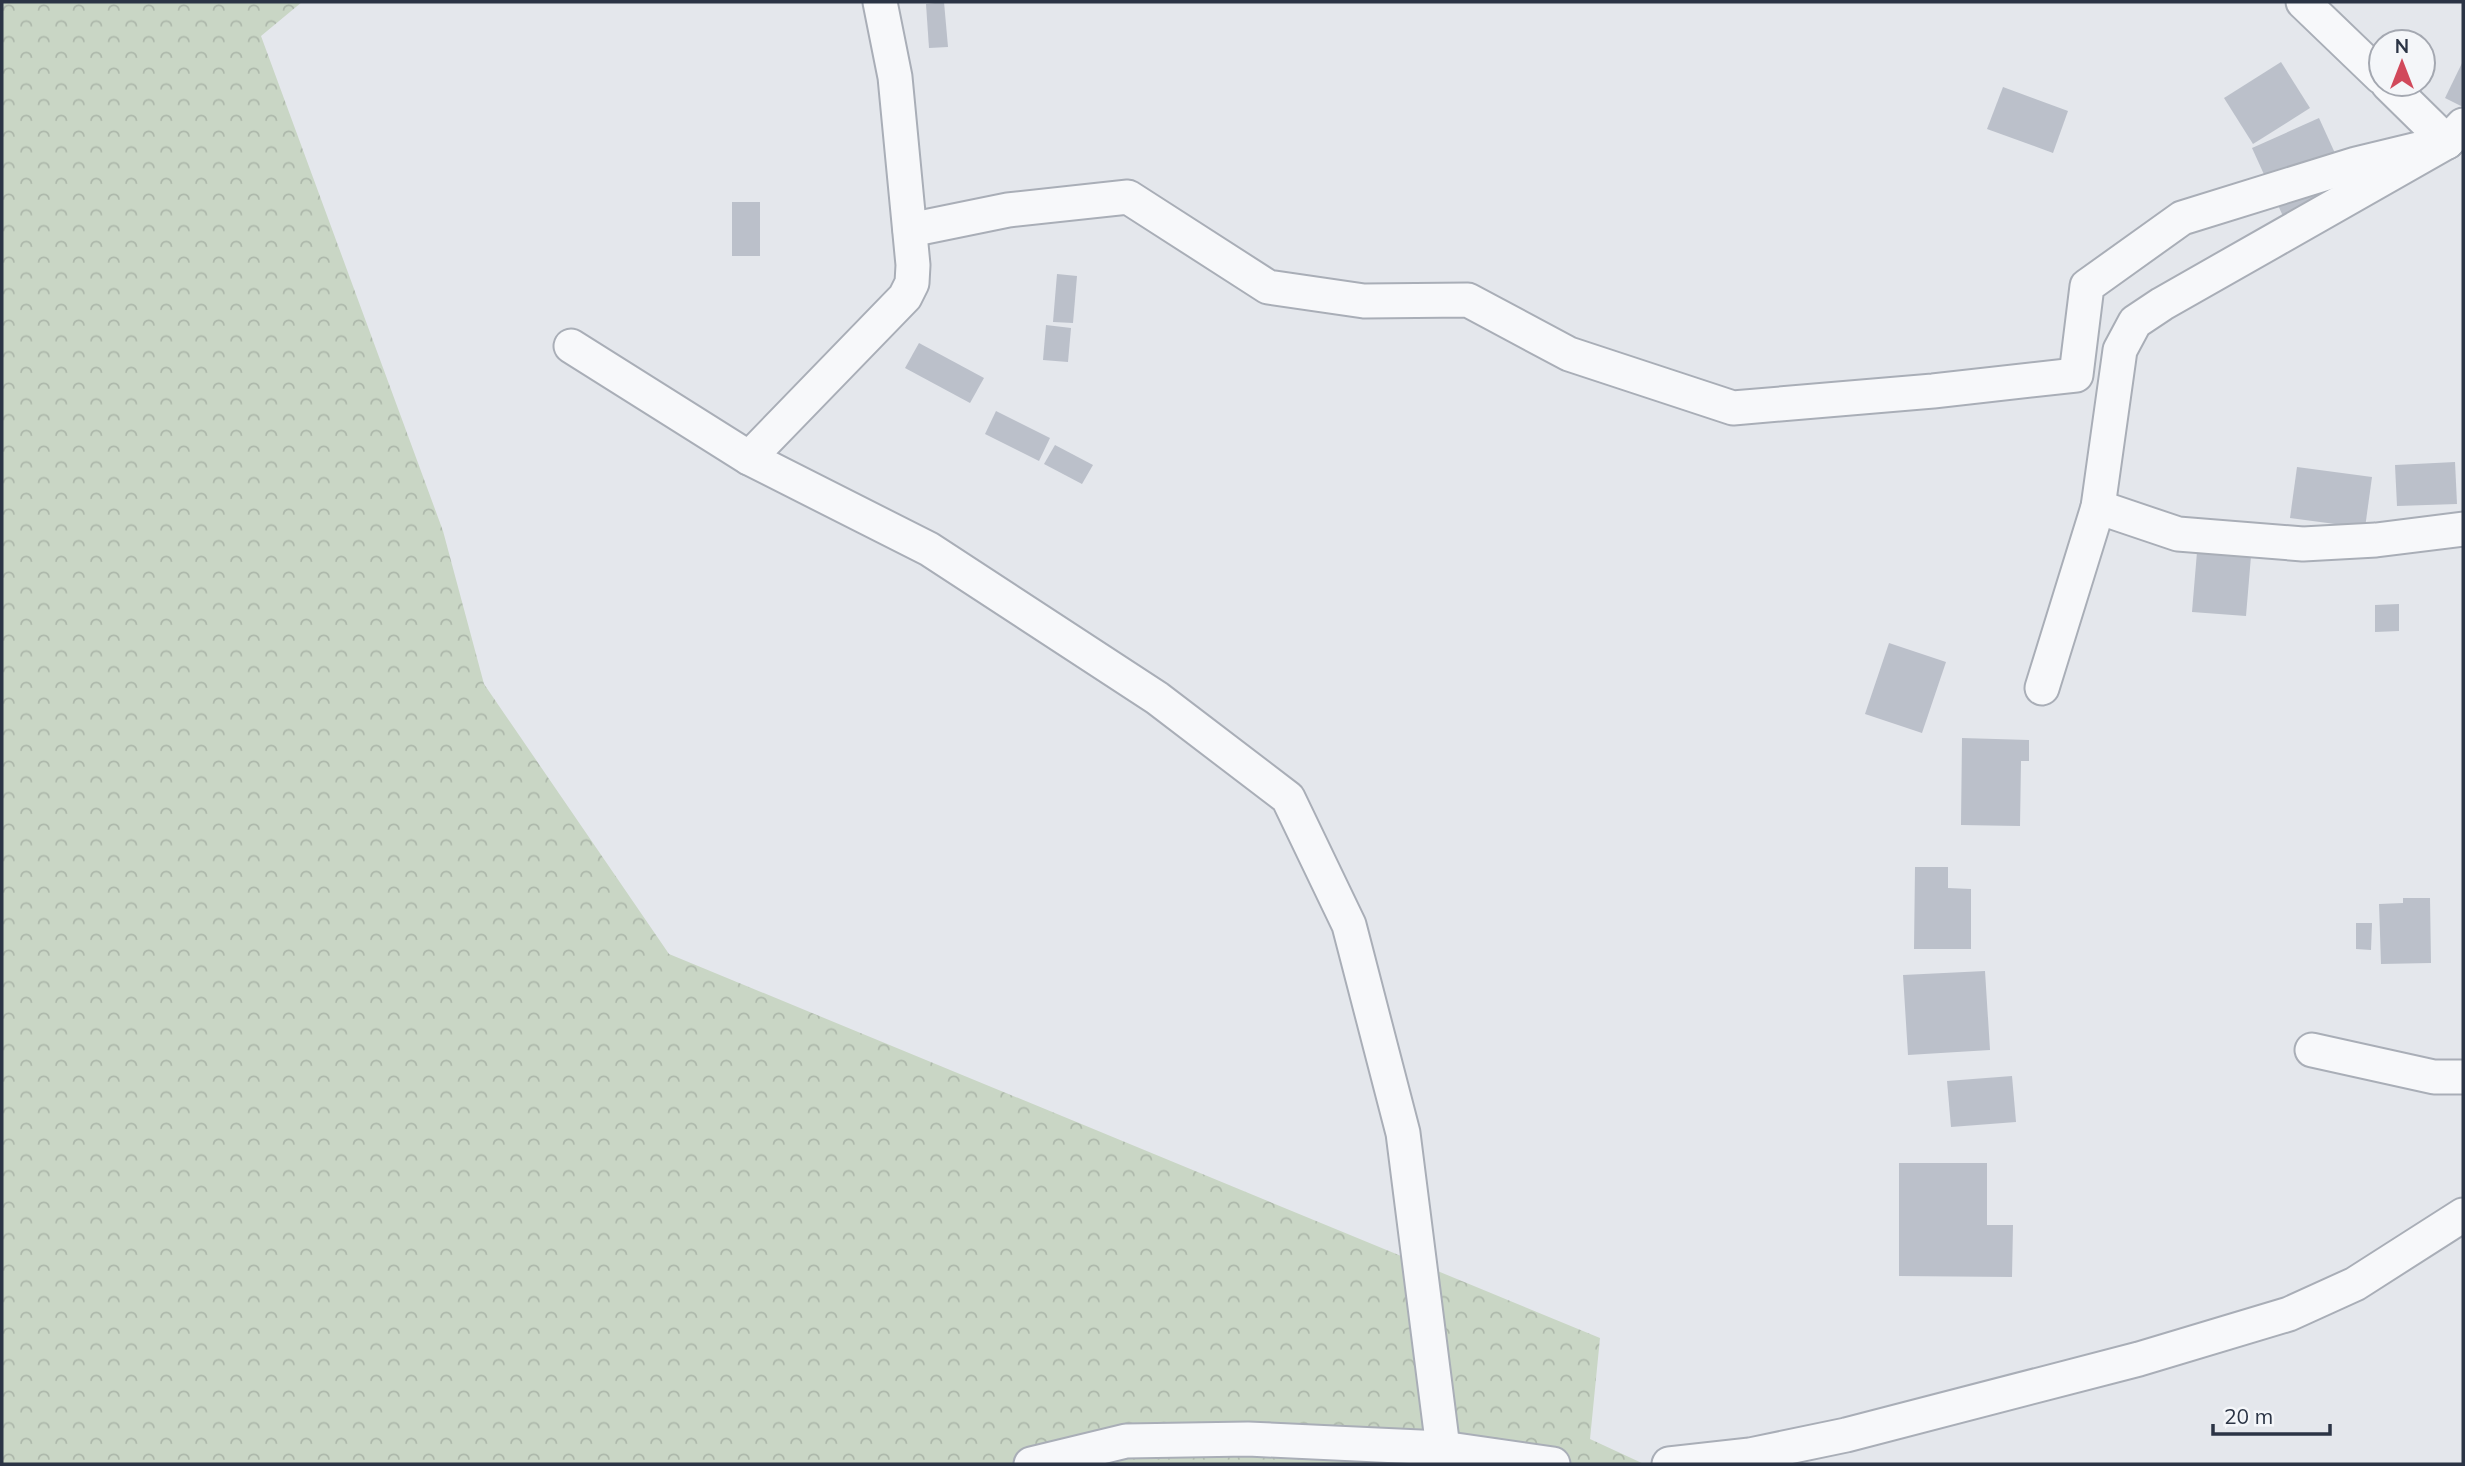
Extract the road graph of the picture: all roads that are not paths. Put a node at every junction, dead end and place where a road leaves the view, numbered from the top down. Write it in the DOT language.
graph roads {
  1 [pos="880,2"];
  2 [pos="2303,2"];
  3 [pos="2367,64"];
  4 [pos="2407,98"];
  5 [pos="2455,133"];
  6 [pos="910,230"];
  7 [pos="571,346"];
  8 [pos="749,457"];
  9 [pos="2098,507"];
  10 [pos="2463,529"];
  11 [pos="2042,688"];
  12 [pos="2312,1050"];
  13 [pos="2463,1077"];
  14 [pos="2463,1215"];
  15 [pos="1443,1456"];
  16 [pos="1031,1464"];
  17 [pos="1553,1464"];
  18 [pos="1669,1464"];
  1 -- 6 [label="street"];
  2 -- 3 [label="street"];
  4 -- 5 [label="street"];
  5 -- 6 [label="street"];
  5 -- 9 [label="street"];
  6 -- 8 [label="street"];
  7 -- 8 [label="street"];
  8 -- 15 [label="street"];
  9 -- 10 [label="street"];
  9 -- 11 [label="street"];
  12 -- 13 [label="street"];
  14 -- 18 [label="street"];
  15 -- 16 [label="street"];
  15 -- 17 [label="street"];
}
